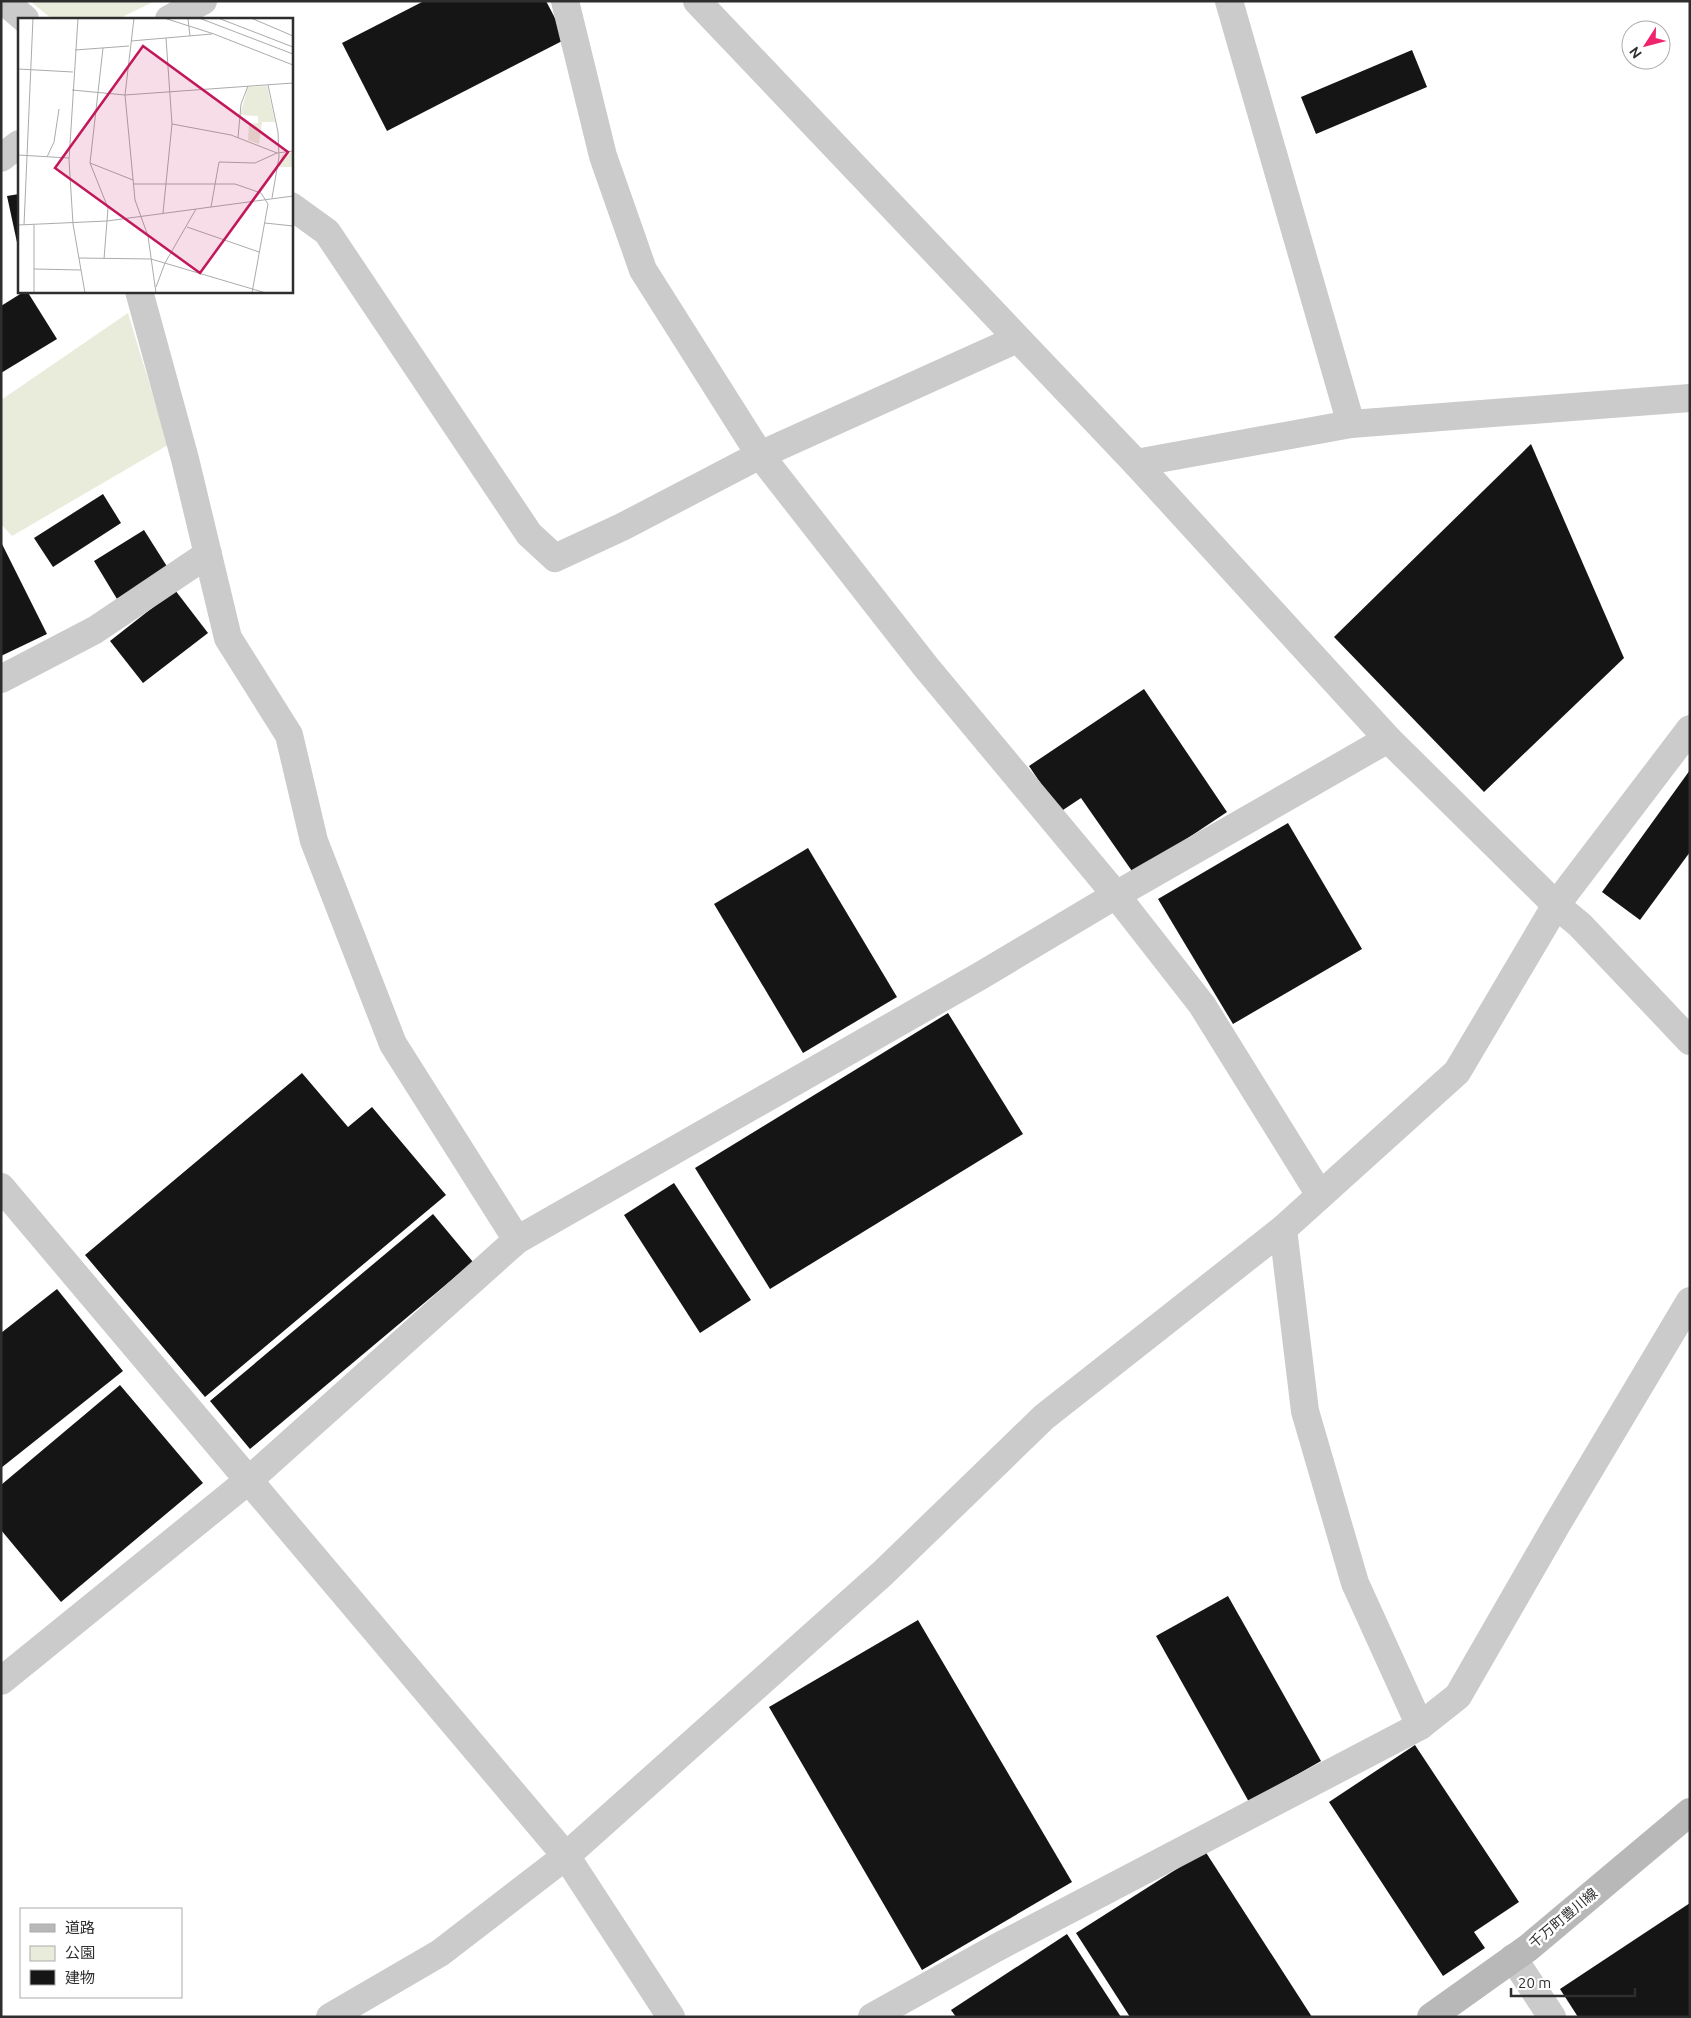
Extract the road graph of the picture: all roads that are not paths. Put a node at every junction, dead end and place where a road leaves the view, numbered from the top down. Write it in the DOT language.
graph roads {
  1 [pos="4,1"];
  2 [pos="203,1"];
  3 [pos="565,1"];
  4 [pos="697,1"];
  5 [pos="1229,1"];
  6 [pos="24,18"];
  7 [pos="170,18"];
  8 [pos="18,145"];
  9 [pos="1,158"];
  10 [pos="292,207"];
  11 [pos="139,292"];
  12 [pos="1017,339"];
  13 [pos="1690,398"];
  14 [pos="1351,424"];
  15 [pos="760,455"];
  16 [pos="1136,463"];
  17 [pos="208,554"];
  18 [pos="1,679"];
  19 [pos="1690,729"];
  20 [pos="1388,739"];
  21 [pos="1116,895"];
  22 [pos="1556,905"];
  23 [pos="1690,1041"];
  24 [pos="1,1187"];
  25 [pos="1320,1195"];
  26 [pos="1284,1229"];
  27 [pos="517,1240"];
  28 [pos="1690,1301"];
  29 [pos="249,1480"];
  30 [pos="1,1681"];
  31 [pos="1420,1726"];
  32 [pos="1690,1812"];
  33 [pos="566,1856"];
  34 [pos="1513,1958"];
  35 [pos="330,2017"];
  36 [pos="671,2017"];
  37 [pos="872,2017"];
  38 [pos="1431,2017"];
  39 [pos="1552,2017"];
  1 -- 6 [label="street"];
  2 -- 7 [label="street"];
  3 -- 15 [label="street"];
  4 -- 12 [label="street"];
  5 -- 14 [label="street"];
  8 -- 9 [label="street"];
  10 -- 15 [label="street"];
  11 -- 17 [label="street"];
  12 -- 15 [label="street"];
  12 -- 16 [label="street"];
  13 -- 14 [label="street"];
  14 -- 16 [label="street"];
  15 -- 21 [label="street"];
  16 -- 20 [label="street"];
  17 -- 18 [label="street"];
  17 -- 27 [label="street"];
  19 -- 22 [label="street"];
  20 -- 21 [label="street"];
  20 -- 22 [label="street"];
  21 -- 25 [label="street"];
  21 -- 27 [label="street"];
  22 -- 23 [label="street"];
  22 -- 25 [label="street"];
  24 -- 29 [label="street"];
  25 -- 26 [label="street"];
  26 -- 31 [label="street"];
  26 -- 33 [label="street"];
  27 -- 29 [label="street"];
  28 -- 31 [label="street"];
  29 -- 30 [label="street"];
  29 -- 33 [label="street"];
  31 -- 37 [label="street"];
  32 -- 34 [label="main road, 千万町豊川線"];
  33 -- 35 [label="street"];
  33 -- 36 [label="street"];
  34 -- 38 [label="main road, 千万町豊川線"];
  34 -- 39 [label="street"];
}
